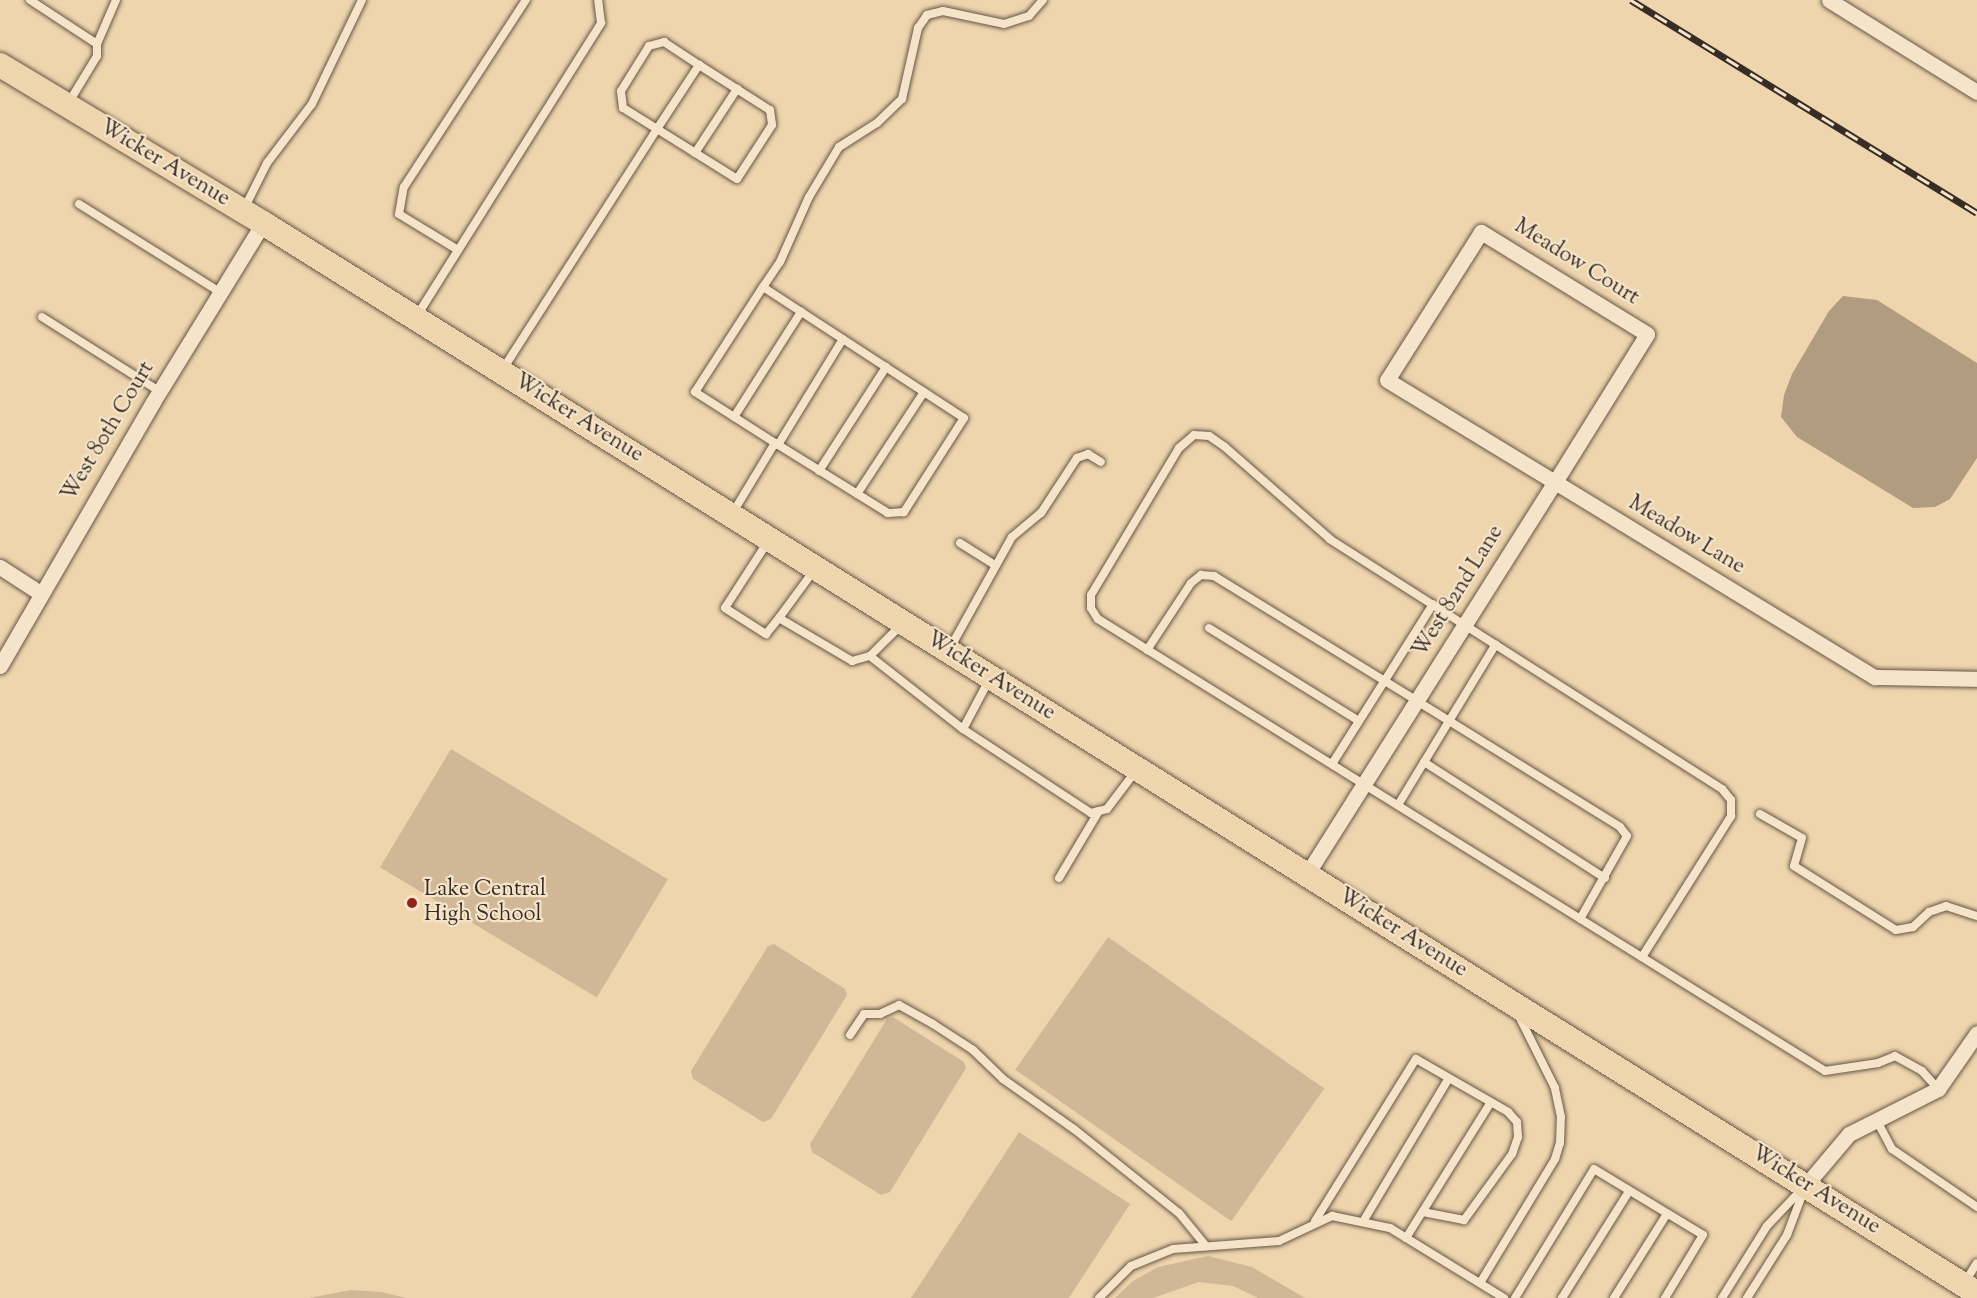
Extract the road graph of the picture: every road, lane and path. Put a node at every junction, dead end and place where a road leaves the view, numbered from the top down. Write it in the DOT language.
graph roads {
  1 [pos="30,0"];
  2 [pos="116,0"];
  3 [pos="362,0"];
  4 [pos="526,0"];
  5 [pos="598,0"];
  6 [pos="1043,0"];
  7 [pos="1829,0"];
  8 [pos="97,44"];
  9 [pos="0,65"];
  10 [pos="699,65"];
  11 [pos="737,89"];
  12 [pos="1977,92"];
  13 [pos="67,106"];
  14 [pos="657,129"];
  15 [pos="695,153"];
  16 [pos="79,204"];
  17 [pos="253,217"];
  18 [pos="458,250"];
  19 [pos="763,287"];
  20 [pos="220,292"];
  21 [pos="801,312"];
  22 [pos="42,317"];
  23 [pos="415,318"];
  24 [pos="1647,334"];
  25 [pos="843,339"];
  26 [pos="886,367"];
  27 [pos="501,371"];
  28 [pos="1387,380"];
  29 [pos="159,391"];
  30 [pos="924,392"];
  31 [pos="734,417"];
  32 [pos="776,444"];
  33 [pos="1101,462"];
  34 [pos="819,471"];
  35 [pos="1555,482"];
  36 [pos="857,494"];
  37 [pos="731,515"];
  38 [pos="769,539"];
  39 [pos="960,543"];
  40 [pos="995,565"];
  41 [pos="0,567"];
  42 [pos="816,568"];
  43 [pos="40,592"];
  44 [pos="1433,604"];
  45 [pos="779,618"];
  46 [pos="903,623"];
  47 [pos="1465,624"];
  48 [pos="1209,628"];
  49 [pos="1496,644"];
  50 [pos="1148,650"];
  51 [pos="949,651"];
  52 [pos="870,656"];
  53 [pos="0,666"];
  54 [pos="990,677"];
  55 [pos="1977,679"];
  56 [pos="1384,681"];
  57 [pos="1417,700"];
  58 [pos="1359,721"];
  59 [pos="1450,721"];
  60 [pos="963,729"];
  61 [pos="1424,762"];
  62 [pos="1332,764"];
  63 [pos="1138,769"];
  64 [pos="1364,784"];
  65 [pos="1398,805"];
  66 [pos="1099,811"];
  67 [pos="1760,814"];
  68 [pos="1307,874"];
  69 [pos="1059,878"];
  70 [pos="1605,878"];
  71 [pos="1977,916"];
  72 [pos="1580,919"];
  73 [pos="1642,957"];
  74 [pos="1511,1002"];
  75 [pos="1977,1033"];
  76 [pos="850,1035"];
  77 [pos="1449,1078"];
  78 [pos="1938,1089"];
  79 [pos="1491,1102"];
  80 [pos="1876,1119"];
  81 [pos="1805,1186"];
  82 [pos="1629,1191"];
  83 [pos="1977,1206"];
  84 [pos="1423,1212"];
  85 [pos="1667,1214"];
  86 [pos="1364,1220"];
  87 [pos="1315,1221"];
  88 [pos="1406,1238"];
  89 [pos="1206,1246"];
  90 [pos="1977,1263"];
  91 [pos="1480,1283"];
  92 [pos="1970,1288"];
  93 [pos="1099,1298"];
  94 [pos="1504,1298"];
  95 [pos="1515,1298"];
  96 [pos="1562,1298"];
  97 [pos="1614,1298"];
  98 [pos="1665,1298"];
  99 [pos="1722,1298"];
  100 [pos="1747,1298"];
  1 -- 8 [label="lane"];
  2 -- 8 [label="lane"];
  3 -- 17 [label="lane"];
  4 -- 18 [label="lane"];
  5 -- 18 [label="lane"];
  6 -- 19 [label="lane"];
  7 -- 12 [label="street"];
  8 -- 13 [label="lane"];
  9 -- 13 [label="highway, Wicker Avenue"];
  10 -- 11 [label="lane"];
  10 -- 14 [label="lane"];
  10 -- 14 [label="lane"];
  11 -- 15 [label="lane"];
  11 -- 15 [label="lane"];
  13 -- 17 [label="highway, Wicker Avenue"];
  14 -- 15 [label="lane"];
  14 -- 27 [label="lane"];
  16 -- 20 [label="lane"];
  17 -- 20 [label="street, West 80th Court"];
  17 -- 23 [label="highway, Wicker Avenue"];
  18 -- 23 [label="lane"];
  19 -- 21 [label="lane"];
  19 -- 31 [label="lane"];
  20 -- 29 [label="street, West 80th Court"];
  21 -- 25 [label="lane"];
  21 -- 31 [label="lane"];
  22 -- 29 [label="lane"];
  23 -- 27 [label="highway, Wicker Avenue"];
  24 -- 28 [label="street, Meadow Court"];
  24 -- 35 [label="street, West 82nd Lane"];
  25 -- 26 [label="lane"];
  25 -- 32 [label="lane"];
  26 -- 30 [label="lane"];
  26 -- 34 [label="lane"];
  27 -- 37 [label="highway, Wicker Avenue"];
  28 -- 35 [label="street, Meadow Lane"];
  29 -- 43 [label="street, West 80th Court"];
  30 -- 36 [label="lane"];
  30 -- 36 [label="lane"];
  31 -- 32 [label="lane"];
  32 -- 34 [label="lane"];
  32 -- 37 [label="lane"];
  33 -- 40 [label="lane"];
  34 -- 36 [label="lane"];
  35 -- 47 [label="street, West 82nd Lane"];
  35 -- 55 [label="street, Meadow Lane"];
  37 -- 38 [label="highway, Wicker Avenue"];
  38 -- 42 [label="highway, Wicker Avenue"];
  38 -- 45 [label="lane"];
  39 -- 40 [label="lane"];
  40 -- 51 [label="lane"];
  41 -- 43 [label="street"];
  42 -- 45 [label="lane"];
  42 -- 46 [label="highway, Wicker Avenue"];
  43 -- 53 [label="street, West 80th Court"];
  44 -- 47 [label="lane"];
  44 -- 50 [label="lane"];
  44 -- 56 [label="lane"];
  45 -- 52 [label="lane"];
  46 -- 51 [label="highway, Wicker Avenue"];
  46 -- 52 [label="lane"];
  47 -- 49 [label="lane"];
  47 -- 57 [label="street, West 82nd Lane"];
  48 -- 58 [label="lane"];
  49 -- 59 [label="lane"];
  49 -- 73 [label="lane"];
  50 -- 56 [label="lane"];
  50 -- 62 [label="lane"];
  51 -- 54 [label="highway, Wicker Avenue"];
  52 -- 60 [label="lane"];
  54 -- 60 [label="lane"];
  54 -- 63 [label="highway, Wicker Avenue"];
  56 -- 57 [label="lane"];
  56 -- 58 [label="lane"];
  57 -- 59 [label="lane"];
  57 -- 64 [label="street, West 82nd Lane"];
  58 -- 62 [label="lane"];
  59 -- 61 [label="lane"];
  59 -- 70 [label="lane"];
  60 -- 66 [label="lane"];
  61 -- 65 [label="lane"];
  61 -- 70 [label="lane"];
  62 -- 64 [label="lane"];
  63 -- 66 [label="lane"];
  63 -- 68 [label="highway, Wicker Avenue"];
  64 -- 65 [label="lane"];
  64 -- 68 [label="street, West 82nd Lane"];
  65 -- 72 [label="lane"];
  66 -- 69 [label="lane"];
  67 -- 71 [label="lane"];
  68 -- 74 [label="highway, Wicker Avenue"];
  70 -- 72 [label="lane"];
  72 -- 73 [label="lane"];
  73 -- 78 [label="lane"];
  74 -- 81 [label="highway, Wicker Avenue"];
  74 -- 91 [label="lane"];
  75 -- 78 [label="street"];
  76 -- 89 [label="lane"];
  77 -- 79 [label="lane"];
  77 -- 86 [label="lane"];
  77 -- 87 [label="lane"];
  78 -- 80 [label="street"];
  79 -- 84 [label="lane"];
  79 -- 84 [label="lane"];
  80 -- 81 [label="street"];
  80 -- 83 [label="lane"];
  81 -- 92 [label="highway, Wicker Avenue"];
  81 -- 99 [label="lane"];
  81 -- 100 [label="lane"];
  82 -- 85 [label="lane"];
  82 -- 95 [label="lane"];
  82 -- 96 [label="lane"];
  84 -- 88 [label="lane"];
  85 -- 97 [label="lane"];
  85 -- 98 [label="lane"];
  86 -- 87 [label="lane"];
  86 -- 88 [label="lane"];
  87 -- 89 [label="lane"];
  88 -- 91 [label="lane"];
  89 -- 93 [label="lane"];
  90 -- 92 [label="lane"];
  91 -- 94 [label="lane"];
}
